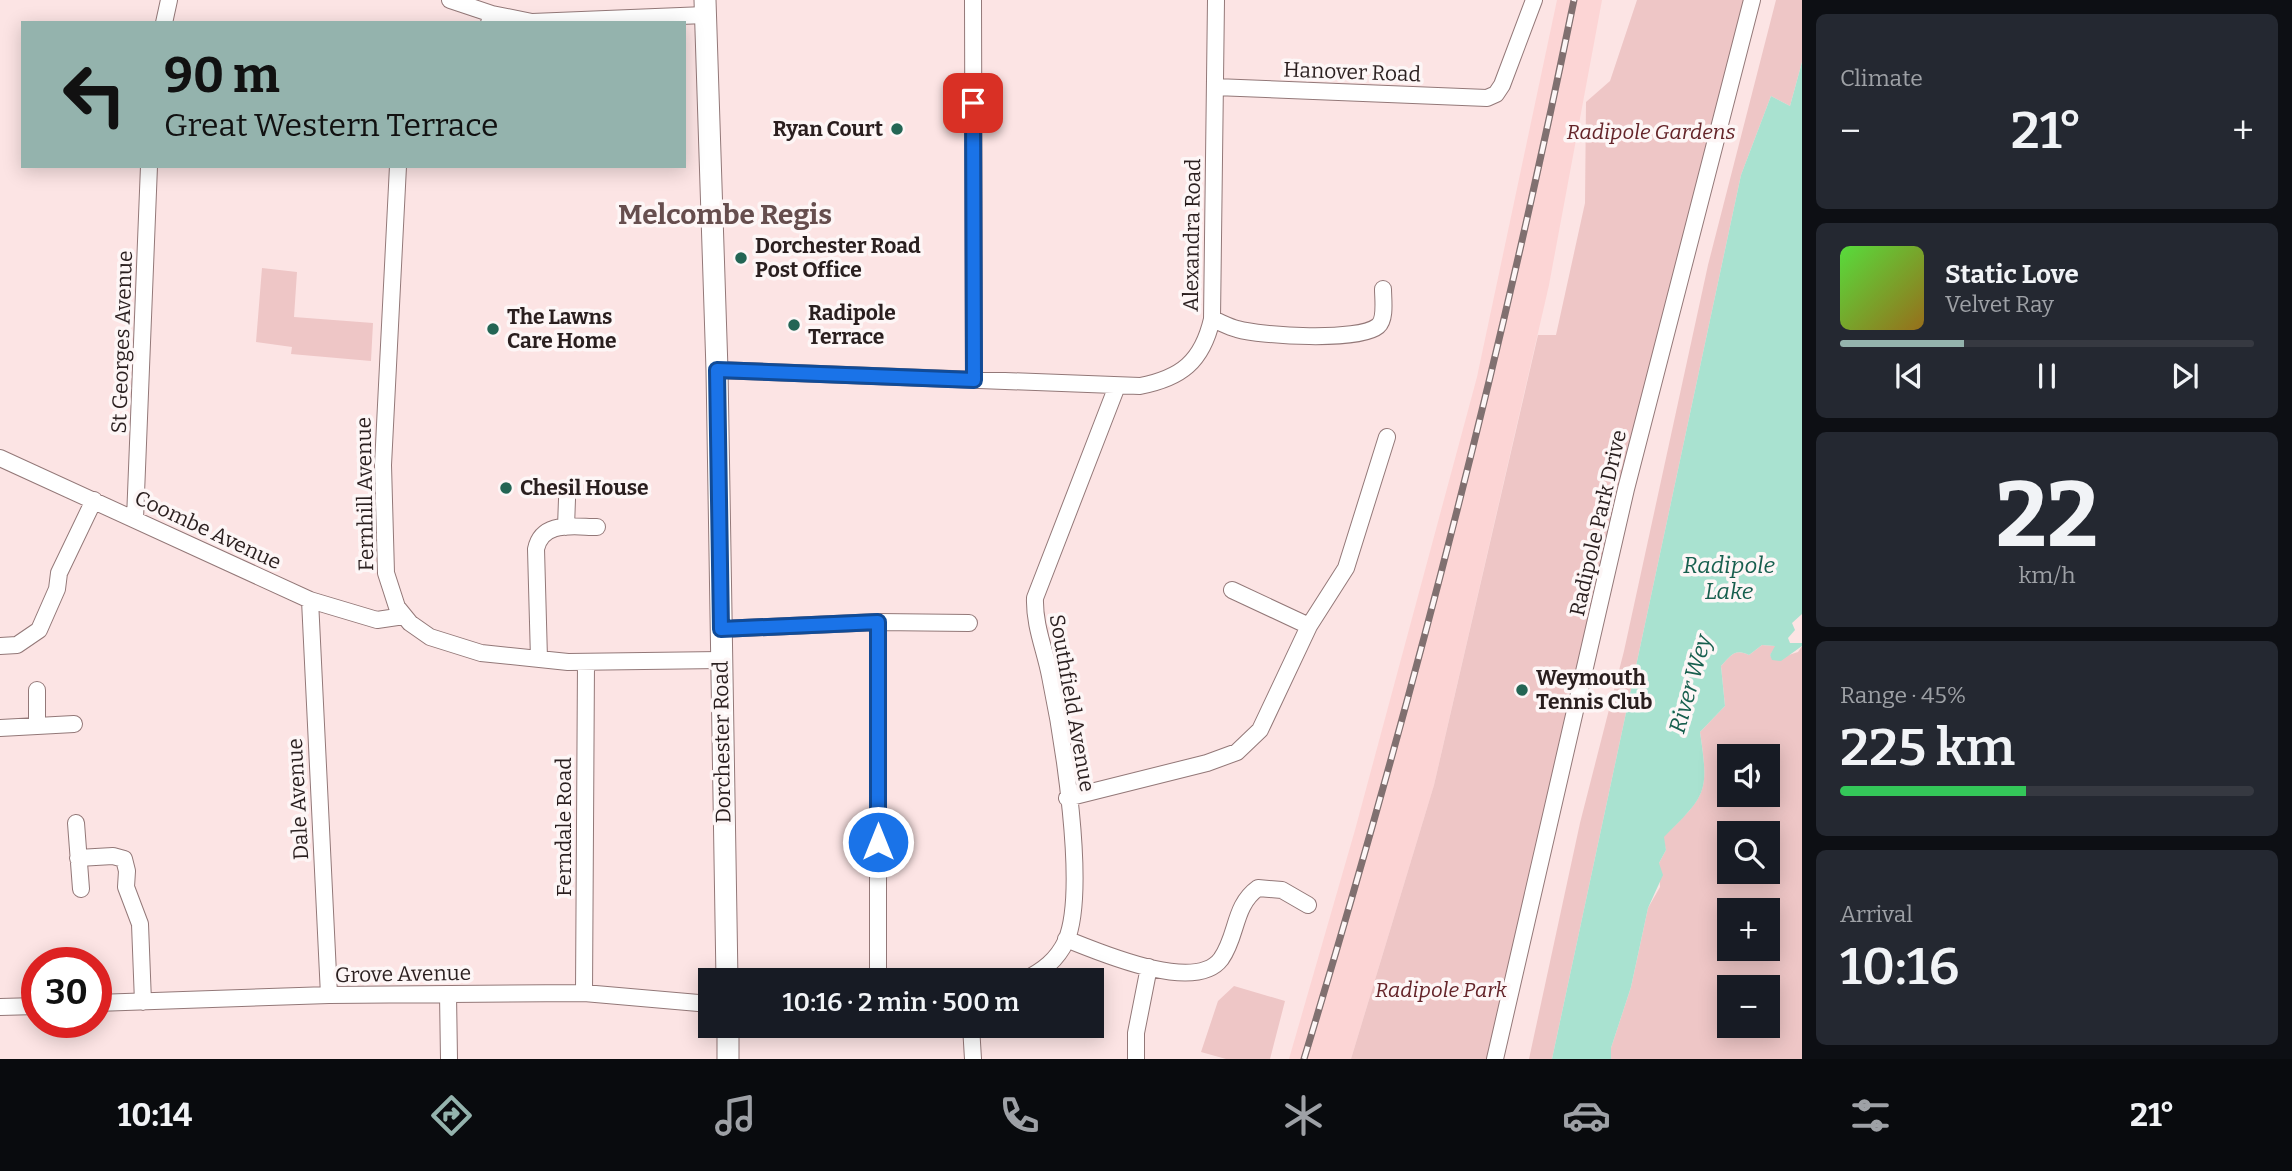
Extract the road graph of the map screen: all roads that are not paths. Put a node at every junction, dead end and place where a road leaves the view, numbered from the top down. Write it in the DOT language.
graph roads {
  1 [pos="169,0"];
  2 [pos="450,0"];
  3 [pos="974,0"];
  4 [pos="1216,0"];
  5 [pos="1534,0"];
  6 [pos="1752,0"];
  7 [pos="705,7"];
  8 [pos="490,18"];
  9 [pos="164,21"];
  10 [pos="522,21"];
  11 [pos="544,21"];
  12 [pos="1214,88"];
  13 [pos="149,168"];
  14 [pos="398,168"];
  15 [pos="1383,289"];
  16 [pos="1212,319"];
  17 [pos="717,370"];
  18 [pos="974,380"];
  19 [pos="1117,386"];
  20 [pos="1387,437"];
  21 [pos="0,458"];
  22 [pos="567,499"];
  23 [pos="94,500"];
  24 [pos="135,519"];
  25 [pos="566,527"];
  26 [pos="597,527"];
  27 [pos="1232,590"];
  28 [pos="310,600"];
  29 [pos="404,615"];
  30 [pos="878,622"];
  31 [pos="969,623"];
  32 [pos="1309,626"];
  33 [pos="721,629"];
  34 [pos="0,646"];
  35 [pos="539,659"];
  36 [pos="720,660"];
  37 [pos="586,662"];
  38 [pos="37,690"];
  39 [pos="74,724"];
  40 [pos="37,726"];
  41 [pos="0,728"];
  42 [pos="1067,798"];
  43 [pos="76,823"];
  44 [pos="78,858"];
  45 [pos="81,889"];
  46 [pos="1308,905"];
  47 [pos="1066,939"];
  48 [pos="1149,967"];
  49 [pos="727,968"];
  50 [pos="878,968"];
  51 [pos="1045,968"];
  52 [pos="584,992"];
  53 [pos="448,994"];
  54 [pos="329,996"];
  55 [pos="143,1002"];
  56 [pos="112,1003"];
  57 [pos="698,1003"];
  58 [pos="21,1006"];
  59 [pos="0,1007"];
  60 [pos="728,1038"];
  61 [pos="972,1038"];
  62 [pos="449,1059"];
  63 [pos="728,1059"];
  64 [pos="973,1059"];
  65 [pos="1136,1059"];
  66 [pos="1495,1059"];
  1 -- 9 [label="street"];
  2 -- 8 [label="street"];
  3 -- 18 [label="street"];
  4 -- 12 [label="street, Alexandra Road"];
  5 -- 12 [label="street, Hanover Road"];
  6 -- 66 [label="street, Radipole Park Drive"];
  7 -- 11 [label="street"];
  7 -- 17 [label="main road, Dorchester Road"];
  8 -- 10 [label="street"];
  12 -- 16 [label="street, Alexandra Road"];
  13 -- 24 [label="street, St Georges Avenue"];
  14 -- 29 [label="street, Fernhill Avenue"];
  15 -- 16 [label="street"];
  16 -- 19 [label="street, Alexandra Road"];
  17 -- 18 [label="street, Alexandra Road"];
  17 -- 33 [label="main road, Dorchester Road"];
  18 -- 19 [label="street, Alexandra Road"];
  19 -- 42 [label="street, Southfield Avenue"];
  20 -- 32 [label="street"];
  21 -- 23 [label="street, Coombe Avenue"];
  22 -- 25 [label="street"];
  23 -- 24 [label="street, Coombe Avenue"];
  23 -- 34 [label="street"];
  24 -- 28 [label="street, Coombe Avenue"];
  25 -- 26 [label="street"];
  25 -- 35 [label="street"];
  27 -- 32 [label="street"];
  28 -- 29 [label="street, Coombe Avenue"];
  28 -- 54 [label="street, Dale Avenue"];
  29 -- 35 [label="street, Fernhill Avenue"];
  30 -- 31 [label="street"];
  30 -- 33 [label="street"];
  30 -- 50 [label="street"];
  32 -- 42 [label="street"];
  33 -- 36 [label="main road, Dorchester Road"];
  35 -- 37 [label="street, Fernhill Avenue"];
  36 -- 37 [label="street, Fernhill Avenue"];
  36 -- 49 [label="main road, Dorchester Road"];
  37 -- 52 [label="street, Ferndale Road"];
  38 -- 40 [label="street"];
  39 -- 40 [label="street"];
  40 -- 41 [label="street"];
  42 -- 47 [label="street, Southfield Avenue"];
  43 -- 44 [label="street"];
  44 -- 45 [label="street"];
  44 -- 55 [label="street"];
  46 -- 48 [label="street"];
  47 -- 48 [label="street"];
  47 -- 51 [label="street, Southfield Avenue"];
  48 -- 65 [label="street"];
  52 -- 53 [label="street, Grove Avenue"];
  52 -- 57 [label="street, Grove Avenue"];
  53 -- 54 [label="street, Grove Avenue"];
  53 -- 62 [label="street"];
  54 -- 55 [label="street, Grove Avenue"];
  55 -- 56 [label="street, Grove Avenue"];
  58 -- 59 [label="street"];
  60 -- 63 [label="main road"];
  61 -- 64 [label="street"];
}
